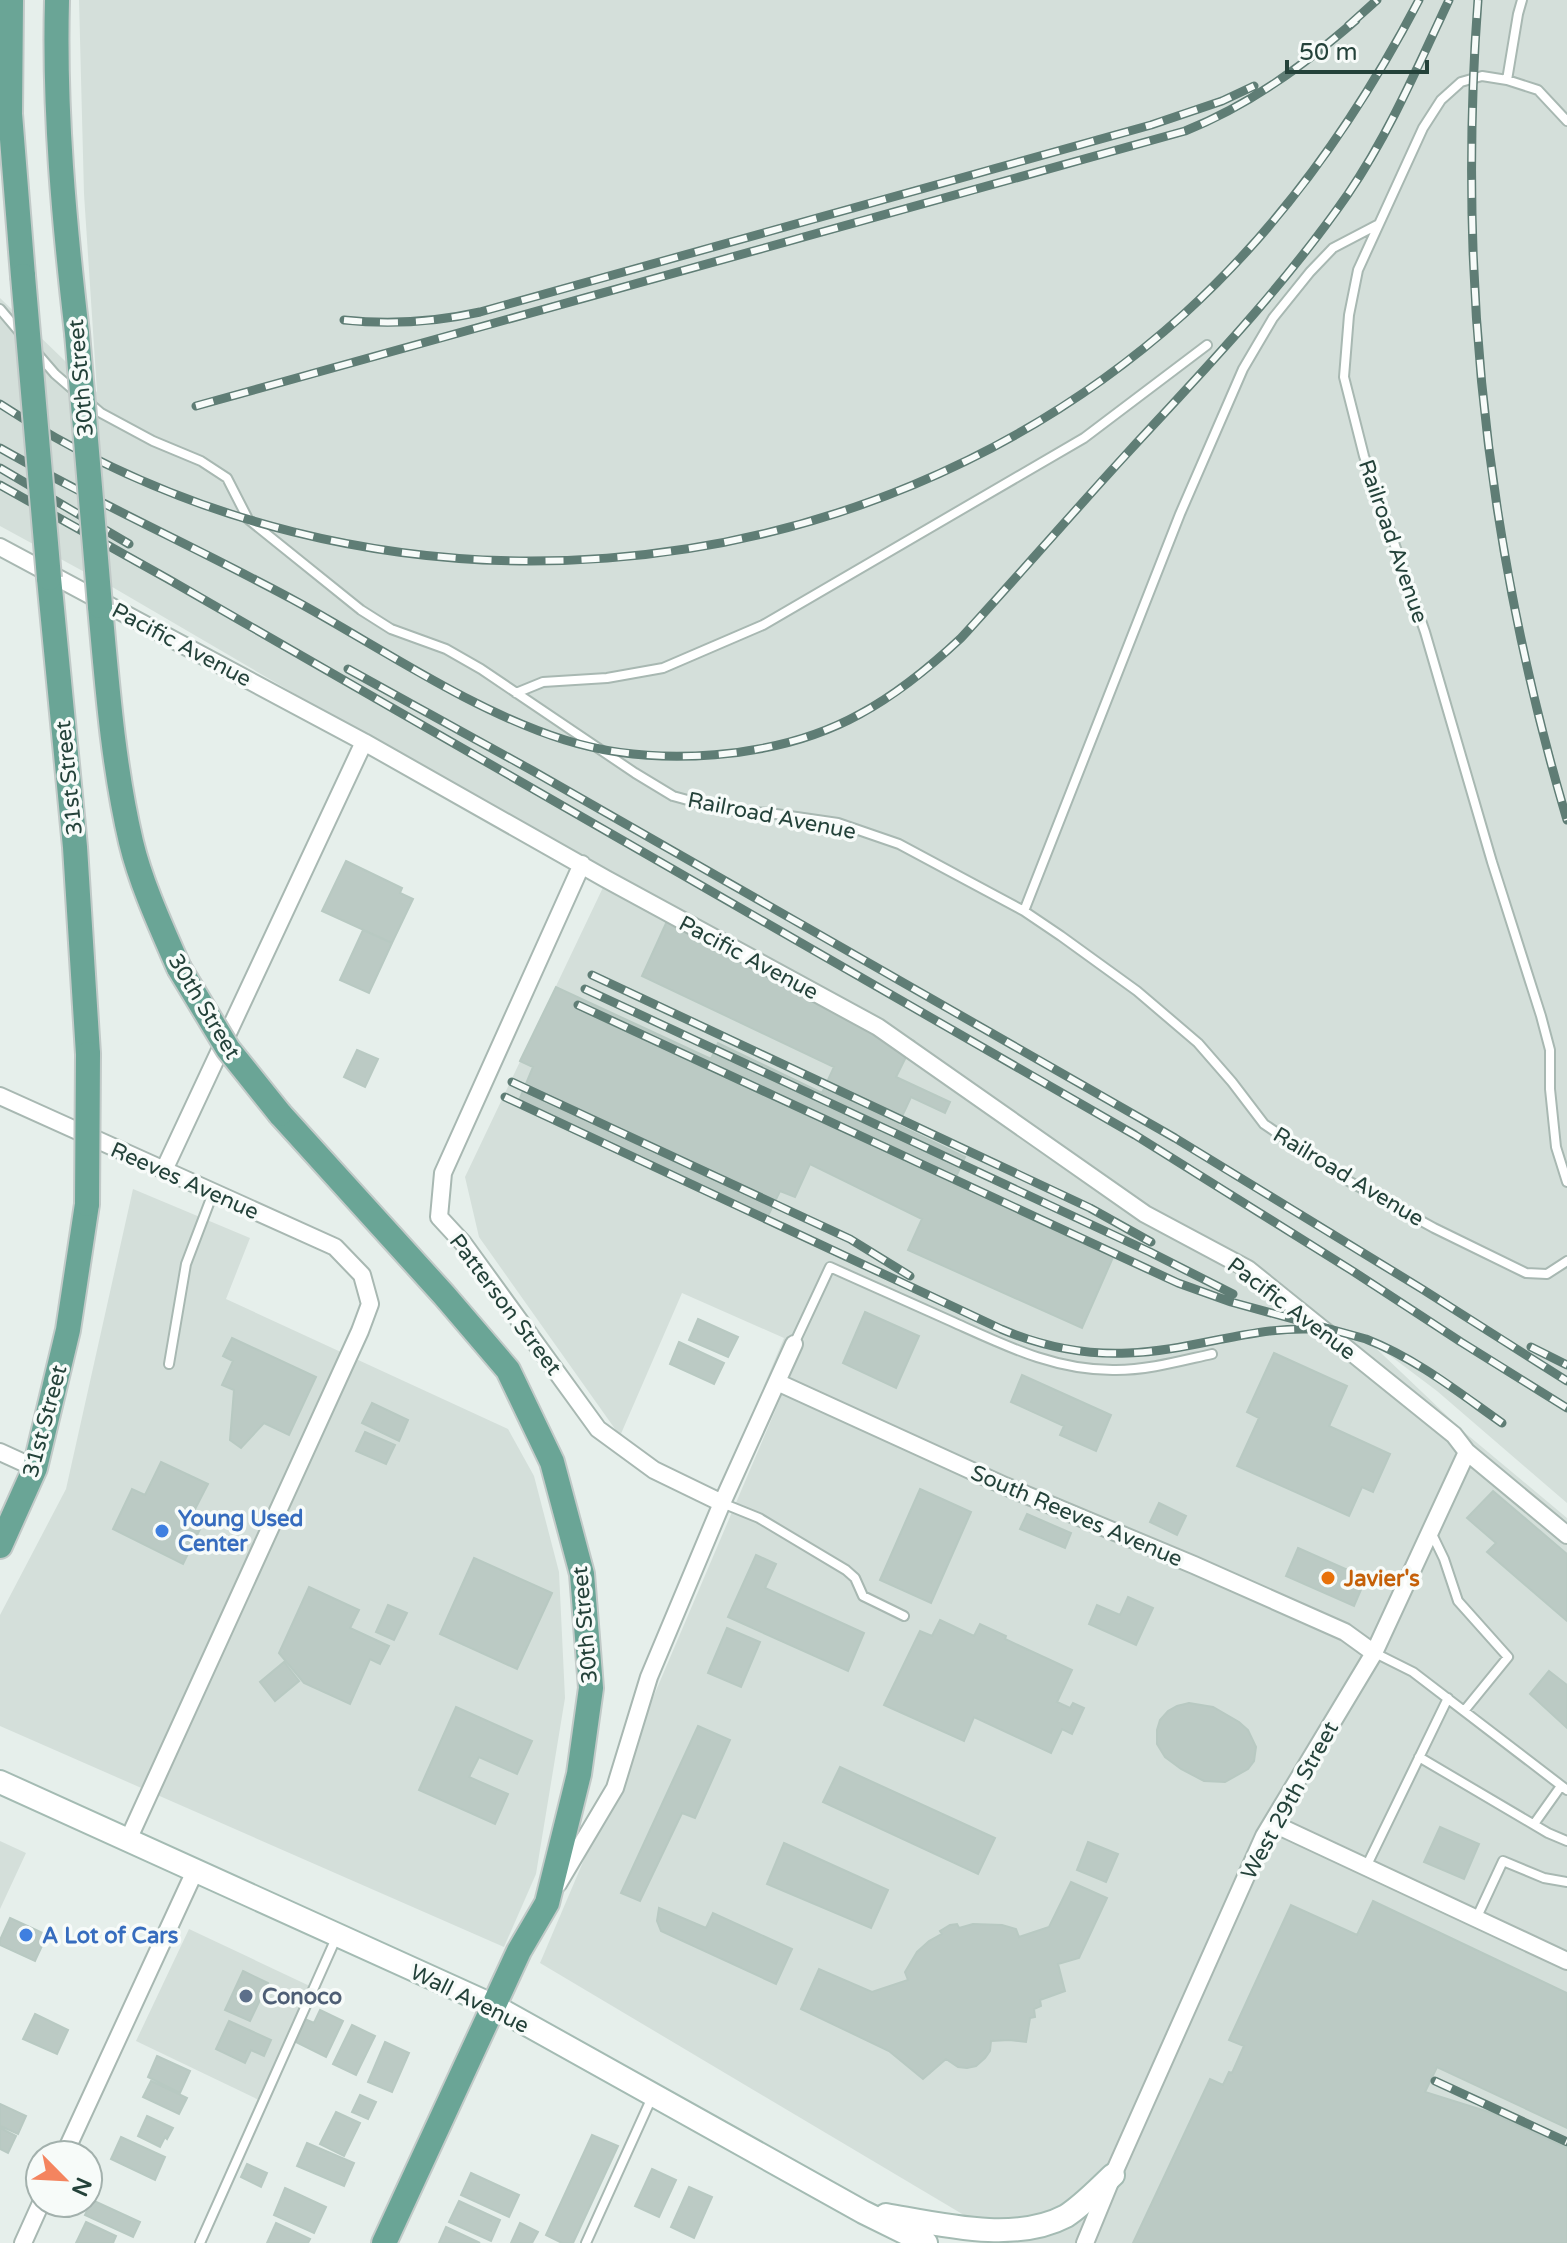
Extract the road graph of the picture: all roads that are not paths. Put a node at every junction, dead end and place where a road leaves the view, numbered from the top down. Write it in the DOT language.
graph roads {
  1 [pos="11,0"];
  2 [pos="57,0"];
  3 [pos="1522,0"];
  4 [pos="1507,80"];
  5 [pos="1567,121"];
  6 [pos="1378,225"];
  7 [pos="0,309"];
  8 [pos="1207,345"];
  9 [pos="0,547"];
  10 [pos="516,693"];
  11 [pos="364,742"];
  12 [pos="582,864"];
  13 [pos="1024,911"];
  14 [pos="0,1096"];
  15 [pos="164,1170"];
  16 [pos="1567,1182"];
  17 [pos="214,1192"];
  18 [pos="1567,1261"];
  19 [pos="794,1344"];
  20 [pos="1212,1354"];
  21 [pos="169,1364"];
  22 [pos="777,1382"];
  23 [pos="0,1452"];
  24 [pos="1467,1452"];
  25 [pos="35,1468"];
  26 [pos="722,1503"];
  27 [pos="1430,1529"];
  28 [pos="1567,1535"];
  29 [pos="0,1546"];
  30 [pos="904,1616"];
  31 [pos="1374,1653"];
  32 [pos="1448,1698"];
  33 [pos="1464,1711"];
  34 [pos="1419,1757"];
  35 [pos="0,1782"];
  36 [pos="1564,1788"];
  37 [pos="1272,1823"];
  38 [pos="1534,1824"];
  39 [pos="128,1840"];
  40 [pos="1567,1841"];
  41 [pos="1365,1868"];
  42 [pos="195,1871"];
  43 [pos="1567,1882"];
  44 [pos="547,1903"];
  45 [pos="1476,1919"];
  46 [pos="338,1935"];
  47 [pos="1567,1961"];
  48 [pos="494,2006"];
  49 [pos="653,2095"];
  50 [pos="71,2139"];
  51 [pos="1113,2175"];
  52 [pos="863,2212"];
  53 [pos="34,2219"];
  54 [pos="23,2243"];
  55 [pos="200,2243"];
  56 [pos="384,2243"];
  57 [pos="586,2243"];
  58 [pos="926,2243"];
  59 [pos="1085,2243"];
  1 -- 25 [label="main road, 31st Street, bridge"];
  2 -- 44 [label="main road, 30th Street, bridge"];
  3 -- 4 [label="lane"];
  4 -- 5 [label="lane, Railroad Avenue"];
  4 -- 6 [label="lane, Railroad Avenue"];
  6 -- 13 [label="lane"];
  6 -- 16 [label="lane, Railroad Avenue"];
  7 -- 10 [label="lane, Railroad Avenue"];
  8 -- 10 [label="lane"];
  9 -- 11 [label="street, Pacific Avenue"];
  10 -- 13 [label="lane, Railroad Avenue"];
  11 -- 12 [label="street, Pacific Avenue"];
  11 -- 15 [label="street"];
  12 -- 24 [label="street, Pacific Avenue"];
  12 -- 26 [label="street, Patterson Street"];
  13 -- 18 [label="lane, Railroad Avenue"];
  14 -- 15 [label="street, Reeves Avenue"];
  15 -- 17 [label="street, Reeves Avenue"];
  17 -- 21 [label="lane"];
  17 -- 39 [label="street, Reeves Avenue"];
  19 -- 20 [label="lane"];
  19 -- 22 [label="street, 30th Street"];
  22 -- 26 [label="street, 30th Street"];
  22 -- 31 [label="street, South Reeves Avenue"];
  23 -- 25 [label="street"];
  24 -- 27 [label="street, West 29th Street"];
  24 -- 28 [label="street, Pacific Avenue"];
  25 -- 29 [label="main road, 31st Street"];
  26 -- 30 [label="lane"];
  26 -- 44 [label="street, 30th Street"];
  27 -- 31 [label="street, West 29th Street"];
  27 -- 33 [label="lane"];
  31 -- 32 [label="lane"];
  31 -- 37 [label="street, West 29th Street"];
  32 -- 33 [label="lane"];
  32 -- 34 [label="lane"];
  33 -- 36 [label="lane"];
  34 -- 38 [label="lane"];
  34 -- 41 [label="lane"];
  35 -- 39 [label="main road, Wall Avenue"];
  36 -- 38 [label="lane"];
  37 -- 41 [label="street"];
  37 -- 51 [label="street, West 29th Street"];
  38 -- 40 [label="lane"];
  39 -- 42 [label="main road, Wall Avenue"];
  41 -- 45 [label="street"];
  42 -- 46 [label="main road, Wall Avenue"];
  42 -- 50 [label="street"];
  43 -- 45 [label="lane"];
  44 -- 48 [label="main road, 30th Street"];
  45 -- 47 [label="street"];
  46 -- 48 [label="main road, Wall Avenue"];
  46 -- 55 [label="lane"];
  48 -- 49 [label="main road, Wall Avenue"];
  48 -- 56 [label="main road, 30th Street"];
  49 -- 52 [label="main road, Wall Avenue"];
  49 -- 57 [label="lane"];
  51 -- 52 [label="main road"];
  51 -- 59 [label="street, West 29th Street"];
  52 -- 58 [label="main road, Wall Avenue"];
  53 -- 54 [label="street"];
}
